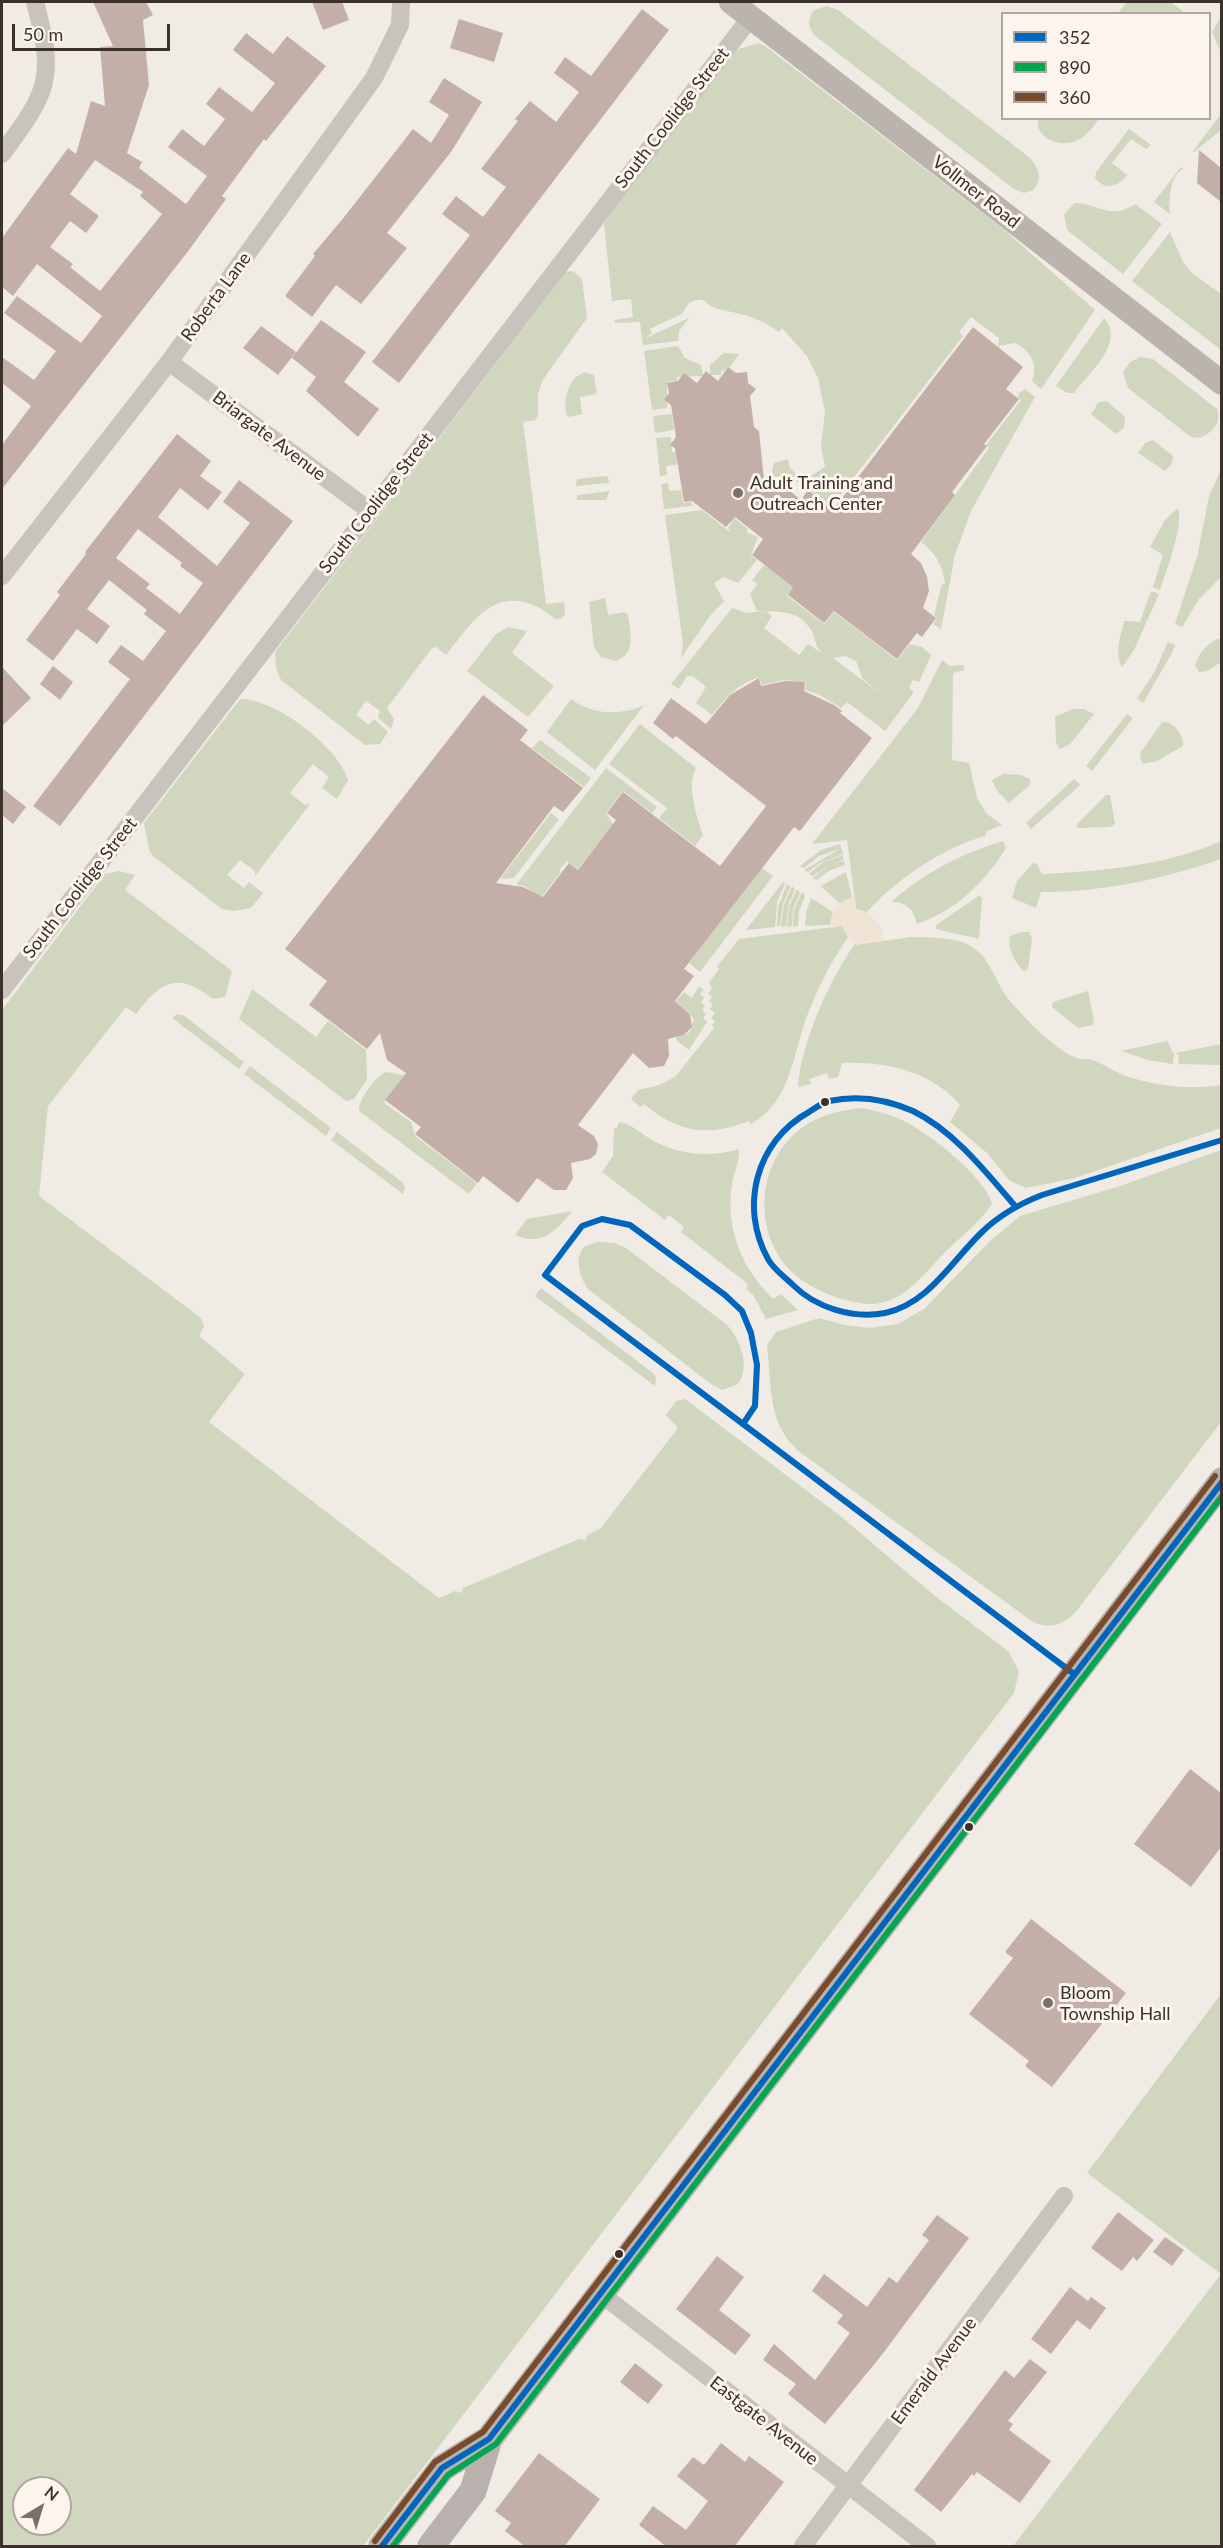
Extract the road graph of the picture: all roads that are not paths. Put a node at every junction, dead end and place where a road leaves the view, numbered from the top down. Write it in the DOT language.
graph roads {
  1 [pos="35,2"];
  2 [pos="401,2"];
  3 [pos="731,2"];
  4 [pos="751,17"];
  5 [pos="2,154"];
  6 [pos="169,362"];
  7 [pos="1221,383"];
  8 [pos="370,511"];
  9 [pos="2,576"];
  10 [pos="2,990"];
  11 [pos="1221,1481"];
  12 [pos="1064,2196"];
  13 [pos="601,2294"];
  14 [pos="489,2439"];
  15 [pos="848,2487"];
  16 [pos="382,2547"];
  17 [pos="431,2547"];
  18 [pos="803,2547"];
  19 [pos="927,2547"];
  1 -- 5 [label="street"];
  2 -- 6 [label="street, Roberta Lane"];
  3 -- 4 [label="main road, Vollmer Road"];
  4 -- 7 [label="main road, Vollmer Road"];
  4 -- 8 [label="street, South Coolidge Street"];
  6 -- 8 [label="street, Briargate Avenue"];
  6 -- 9 [label="street, Roberta Lane"];
  8 -- 10 [label="street, South Coolidge Street"];
  11 -- 13 [label="main road"];
  12 -- 15 [label="street, Emerald Avenue"];
  13 -- 14 [label="main road"];
  13 -- 15 [label="street, Eastgate Avenue"];
  14 -- 16 [label="main road"];
  14 -- 17 [label="main road"];
  15 -- 18 [label="street, Emerald Avenue"];
  15 -- 19 [label="street, Eastgate Avenue"];
}
